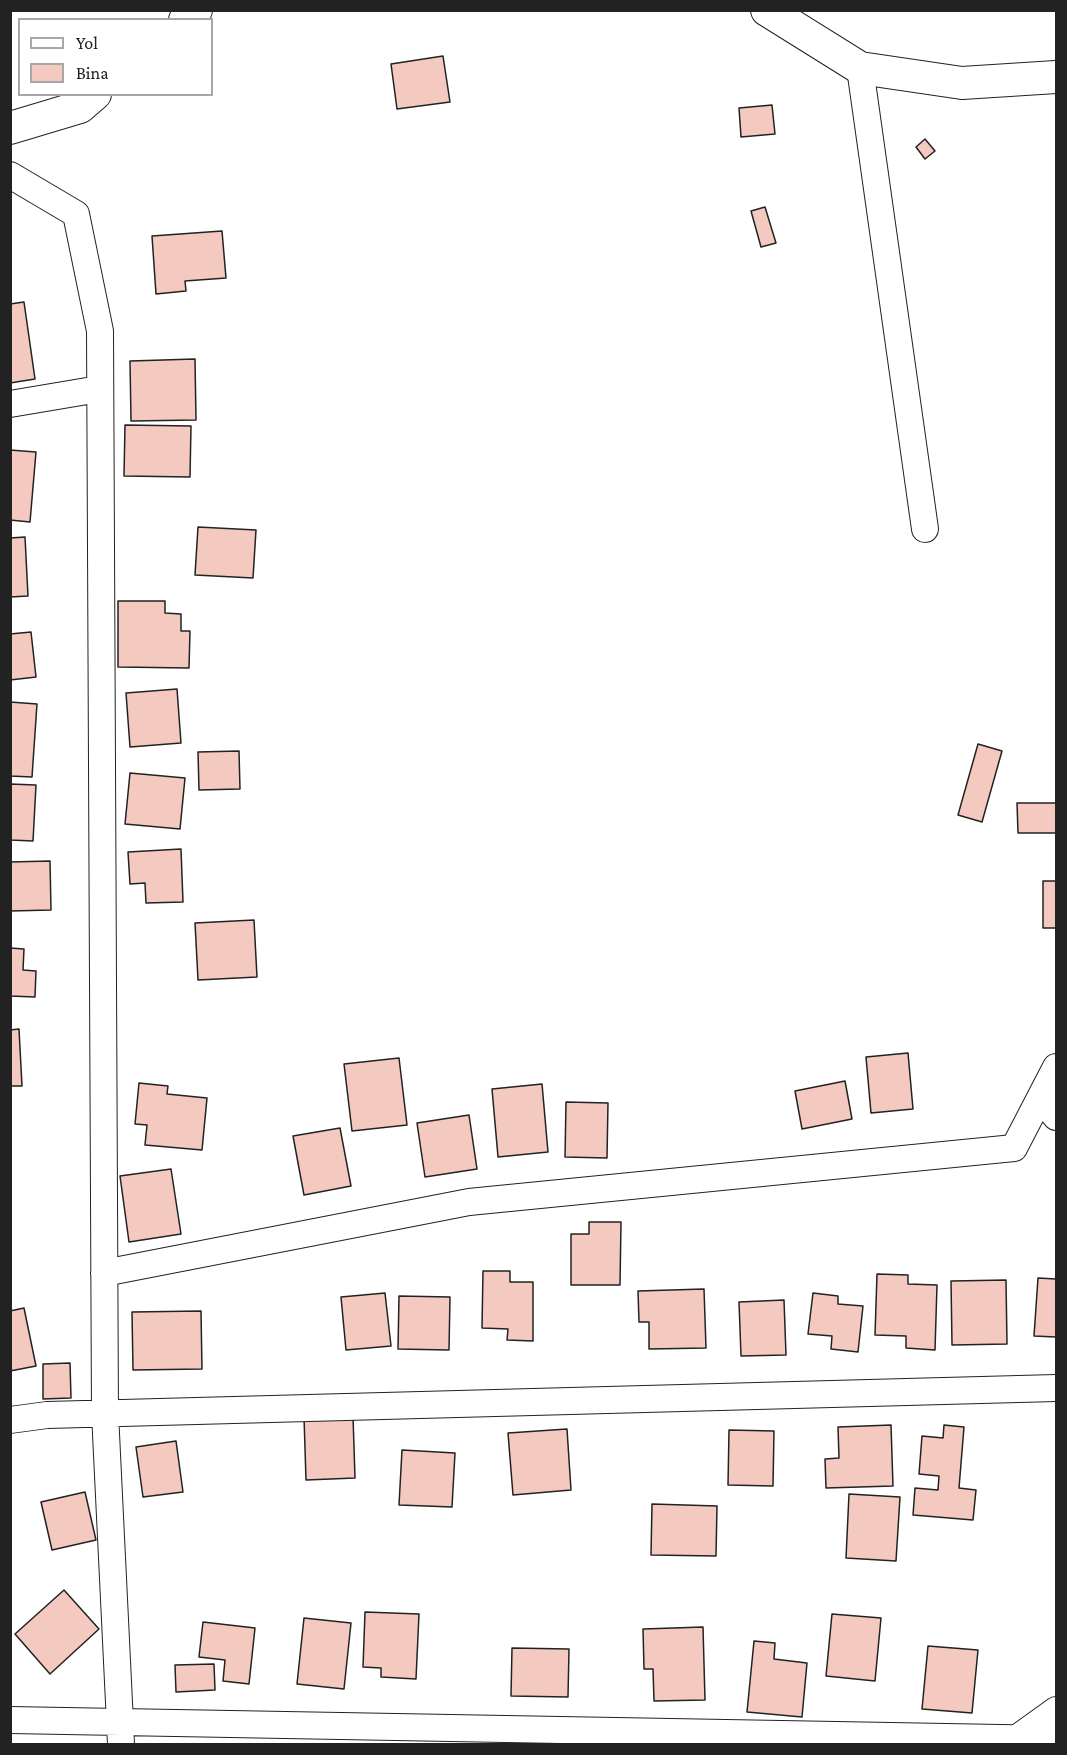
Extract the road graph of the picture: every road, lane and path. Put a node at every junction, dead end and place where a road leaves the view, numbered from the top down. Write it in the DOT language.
graph roads {
  1 [pos="767,10"];
  2 [pos="860,68"];
  3 [pos="1056,77"];
  4 [pos="93,96"];
  5 [pos="10,128"];
  6 [pos="10,174"];
  7 [pos="99,389"];
  8 [pos="10,404"];
  9 [pos="925,529"];
  10 [pos="1056,1067"];
  11 [pos="1048,1108"];
  12 [pos="104,1273"];
  13 [pos="1056,1388"];
  14 [pos="105,1413"];
  15 [pos="10,1420"];
  16 [pos="1056,1710"];
  17 [pos="10,1720"];
  18 [pos="121,1734"];
  19 [pos="1017,1738"];
  20 [pos="1056,1739"];
  1 -- 2 [label="street"];
  2 -- 3 [label="street"];
  2 -- 9 [label="street"];
  4 -- 5 [label="street"];
  6 -- 7 [label="street"];
  7 -- 8 [label="street"];
  7 -- 12 [label="street"];
  10 -- 11 [label="street"];
  11 -- 12 [label="street"];
  12 -- 14 [label="street"];
  13 -- 14 [label="street"];
  14 -- 15 [label="street"];
  14 -- 18 [label="street"];
  16 -- 19 [label="street"];
  17 -- 18 [label="street"];
  18 -- 19 [label="street"];
  19 -- 20 [label="street"];
}
